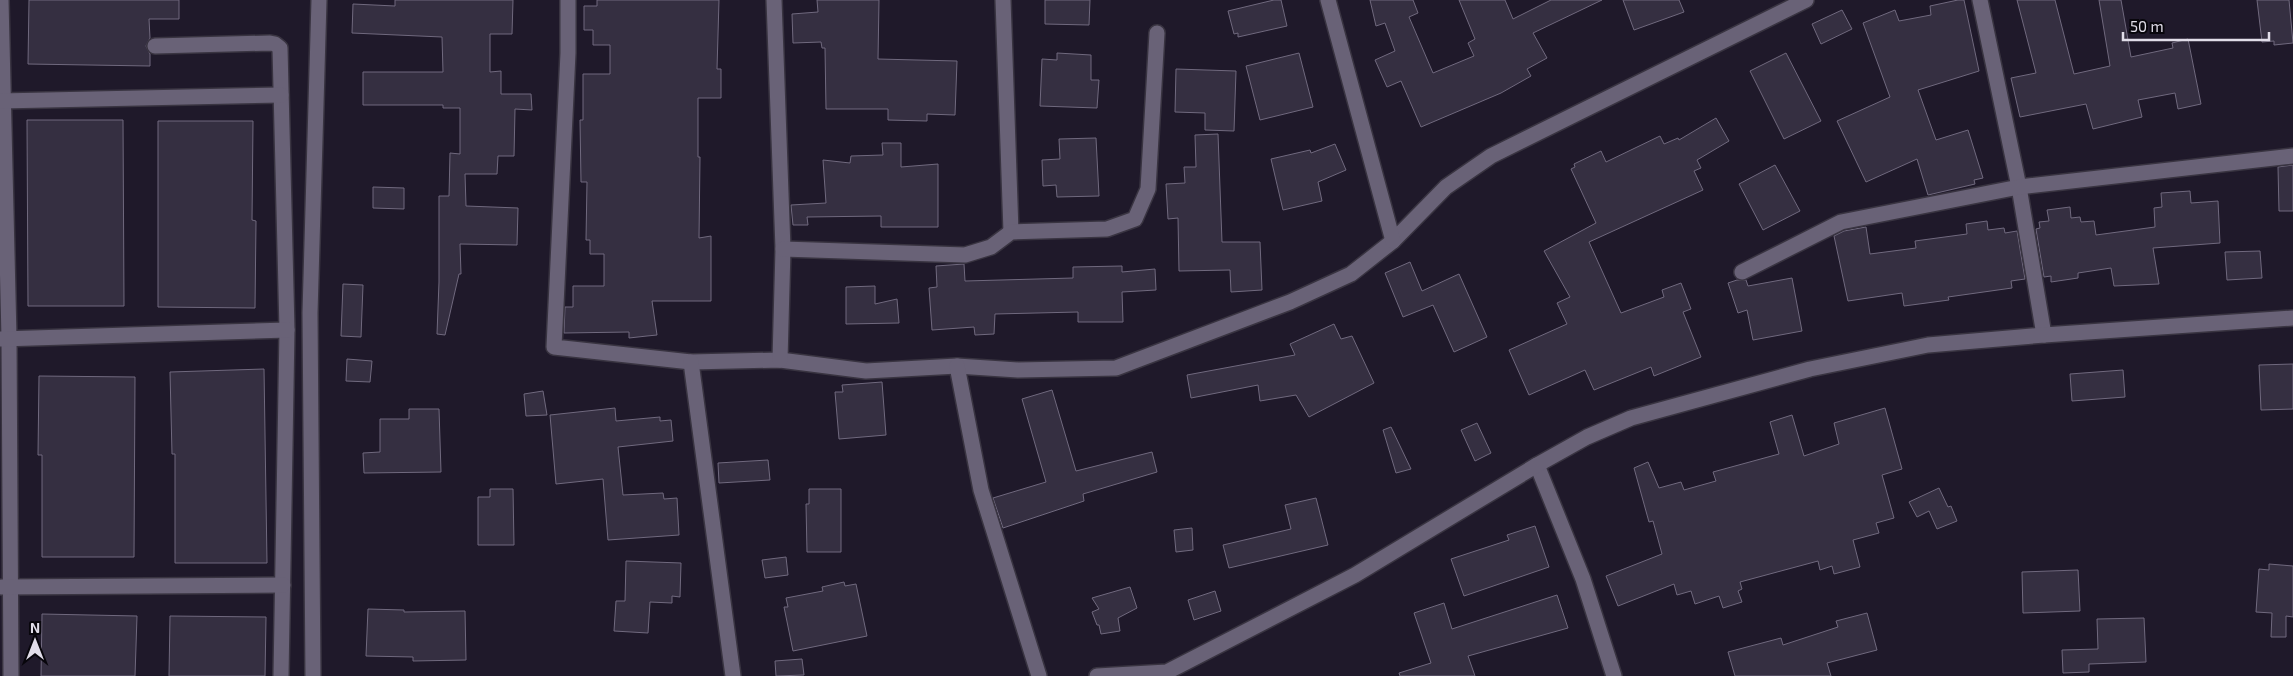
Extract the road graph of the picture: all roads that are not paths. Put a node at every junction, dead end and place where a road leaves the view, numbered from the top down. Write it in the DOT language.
graph roads {
  1 [pos="1,0"];
  2 [pos="319,0"];
  3 [pos="568,0"];
  4 [pos="774,0"];
  5 [pos="1003,0"];
  6 [pos="1328,0"];
  7 [pos="1806,0"];
  8 [pos="1980,0"];
  9 [pos="1157,33"];
  10 [pos="155,46"];
  11 [pos="281,96"];
  12 [pos="2,101"];
  13 [pos="2293,156"];
  14 [pos="2019,187"];
  15 [pos="1011,232"];
  16 [pos="1392,241"];
  17 [pos="783,249"];
  18 [pos="1742,272"];
  19 [pos="2293,318"];
  20 [pos="287,330"];
  21 [pos="2044,335"];
  22 [pos="5,338"];
  23 [pos="780,360"];
  24 [pos="691,362"];
  25 [pos="956,366"];
  26 [pos="1537,465"];
  27 [pos="283,585"];
  28 [pos="5,587"];
  29 [pos="11,676"];
  30 [pos="281,676"];
  31 [pos="313,676"];
  32 [pos="733,676"];
  33 [pos="1039,676"];
  34 [pos="1097,676"];
  35 [pos="1614,676"];
  1 -- 12 [label="street"];
  2 -- 31 [label="street"];
  3 -- 24 [label="street"];
  4 -- 17 [label="street"];
  5 -- 15 [label="street"];
  6 -- 16 [label="street"];
  7 -- 16 [label="street"];
  8 -- 14 [label="street"];
  9 -- 15 [label="street"];
  10 -- 11 [label="street"];
  11 -- 12 [label="street"];
  11 -- 20 [label="street"];
  12 -- 22 [label="street"];
  13 -- 14 [label="street"];
  14 -- 18 [label="street"];
  14 -- 21 [label="street"];
  15 -- 17 [label="street"];
  16 -- 25 [label="street"];
  17 -- 23 [label="street"];
  19 -- 21 [label="street"];
  20 -- 22 [label="street"];
  20 -- 27 [label="street"];
  21 -- 26 [label="street"];
  22 -- 28 [label="street"];
  23 -- 24 [label="street"];
  23 -- 25 [label="street"];
  24 -- 32 [label="street"];
  25 -- 33 [label="street"];
  26 -- 34 [label="street"];
  26 -- 35 [label="street"];
  27 -- 28 [label="street"];
  27 -- 30 [label="street"];
  28 -- 29 [label="street"];
}
